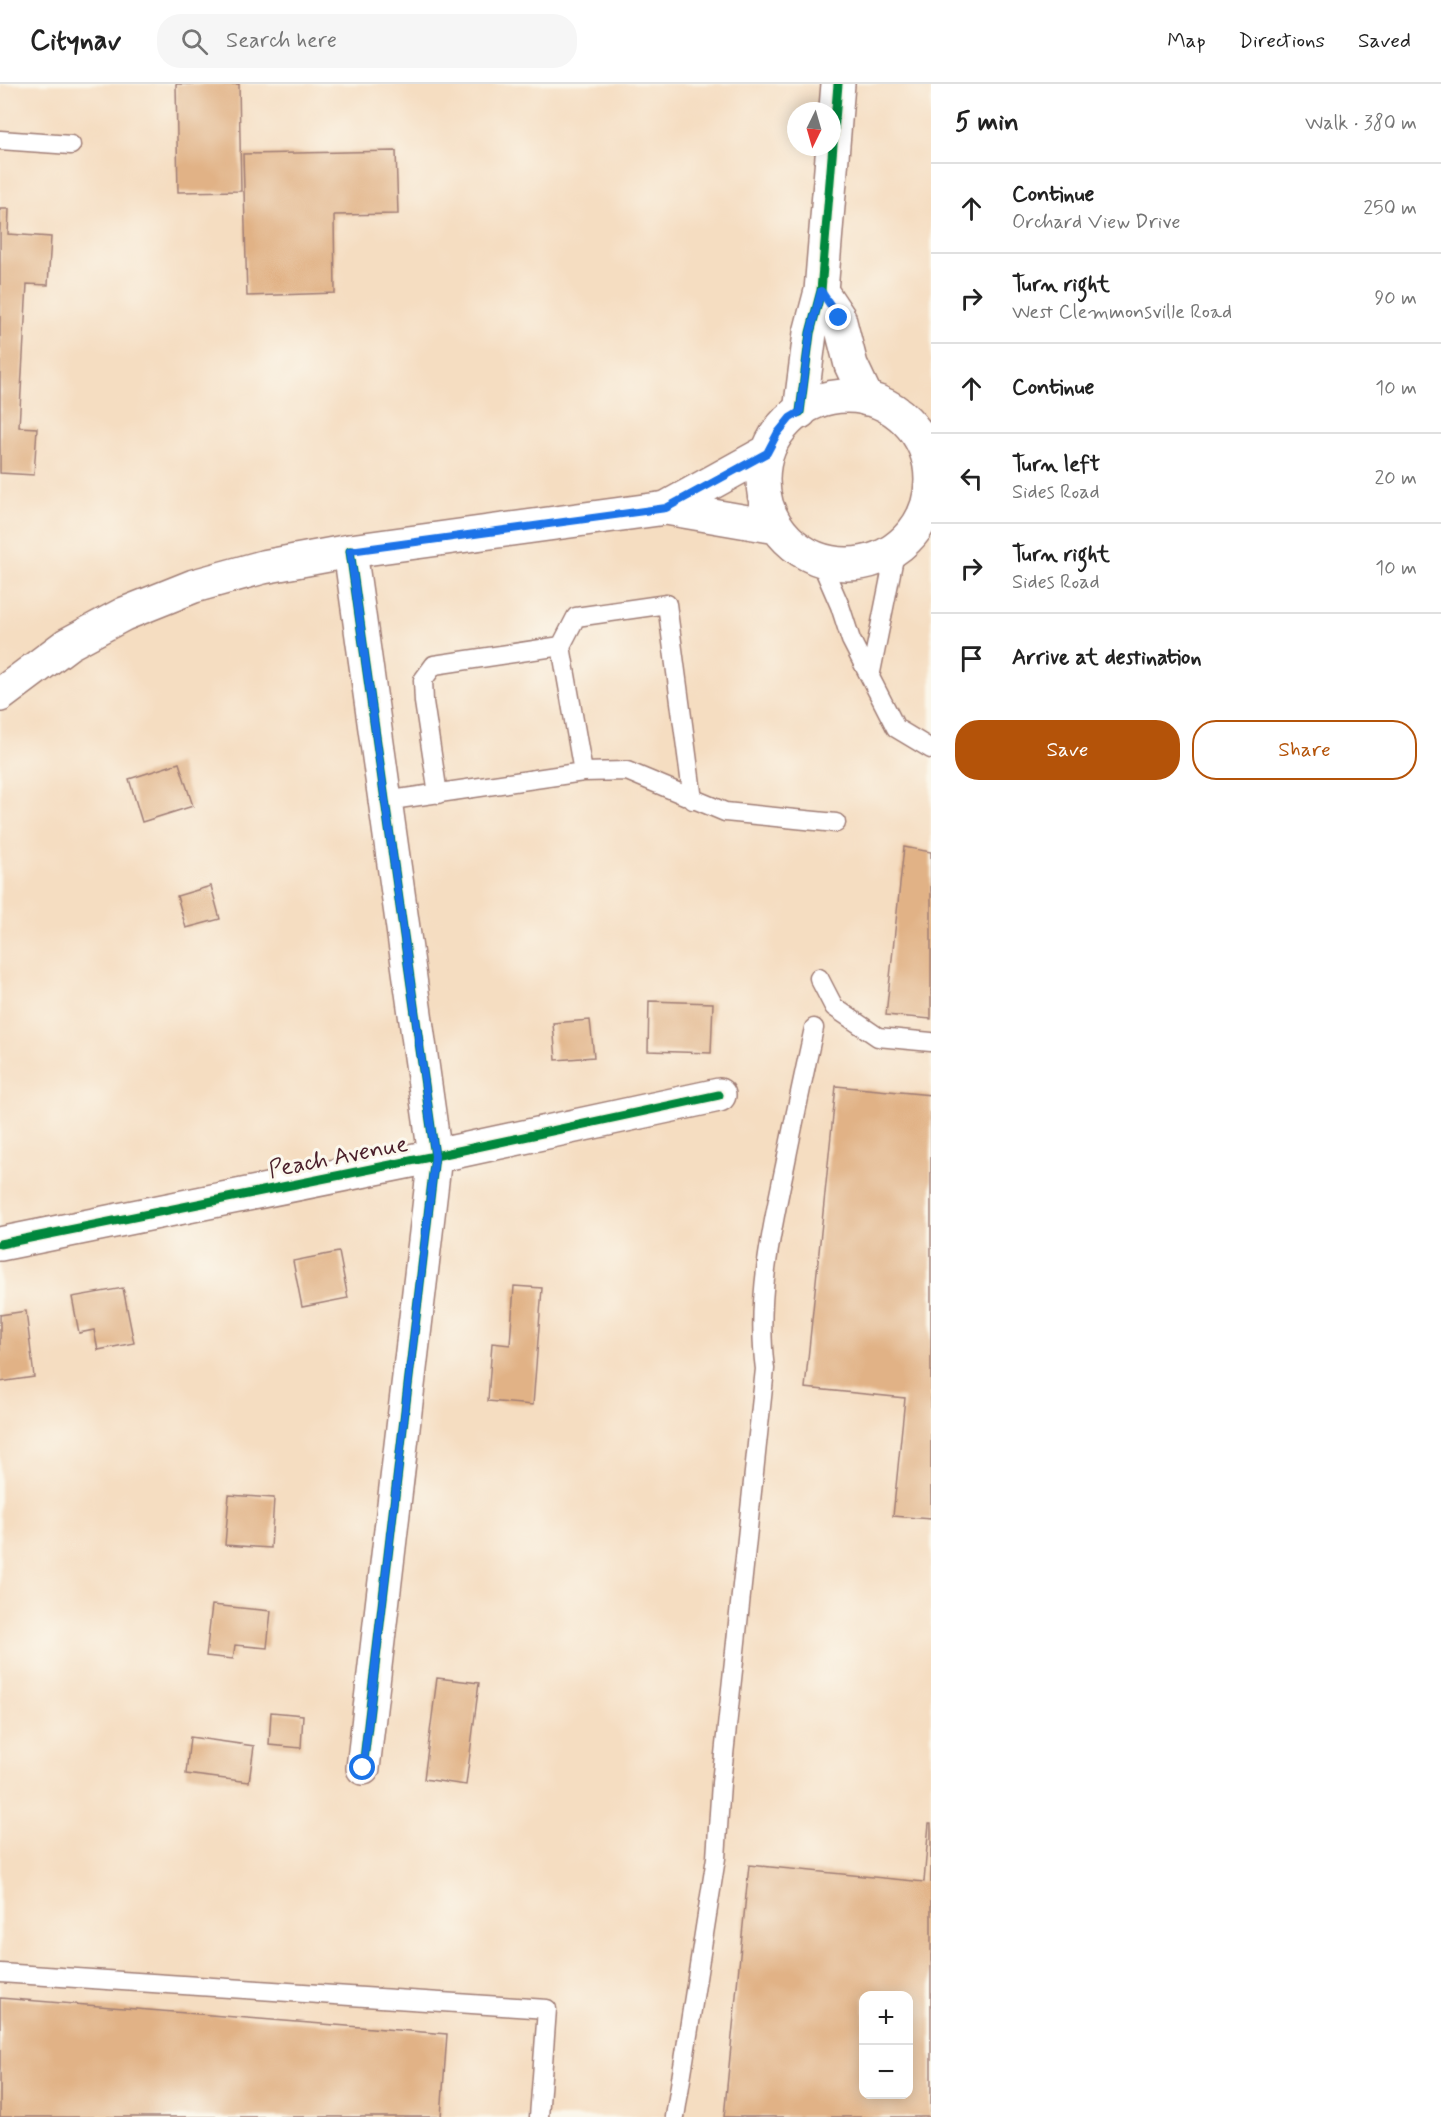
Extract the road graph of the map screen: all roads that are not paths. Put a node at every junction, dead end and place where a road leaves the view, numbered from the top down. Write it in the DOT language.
graph roads {
  1 [pos="838,84"];
  2 [pos="0,140"];
  3 [pos="71,145"];
  4 [pos="821,291"];
  5 [pos="867,399"];
  6 [pos="800,412"];
  7 [pos="926,442"];
  8 [pos="767,453"];
  9 [pos="666,508"];
  10 [pos="927,513"];
  11 [pos="777,527"];
  12 [pos="897,548"];
  13 [pos="350,551"];
  14 [pos="820,560"];
  15 [pos="561,646"];
  16 [pos="870,677"];
  17 [pos="0,695"];
  18 [pos="931,749"];
  19 [pos="584,772"];
  20 [pos="438,794"];
  21 [pos="693,800"];
  22 [pos="385,801"];
  23 [pos="836,823"];
  24 [pos="819,978"];
  25 [pos="814,1028"];
  26 [pos="931,1042"];
  27 [pos="719,1095"];
  28 [pos="435,1156"];
  29 [pos="0,1244"];
  30 [pos="363,1768"];
  31 [pos="0,1973"];
  32 [pos="538,2117"];
  33 [pos="675,2117"];
  1 -- 4 [label="street"];
  2 -- 3 [label="lane"];
  4 -- 5 [label="street"];
  4 -- 6 [label="street"];
  5 -- 6 [label="street"];
  5 -- 7 [label="street"];
  6 -- 8 [label="street"];
  7 -- 10 [label="street"];
  8 -- 9 [label="street"];
  8 -- 11 [label="street"];
  9 -- 11 [label="street"];
  9 -- 13 [label="street"];
  10 -- 12 [label="street"];
  11 -- 14 [label="street"];
  12 -- 14 [label="street"];
  12 -- 16 [label="lane"];
  13 -- 17 [label="street"];
  13 -- 22 [label="street"];
  14 -- 16 [label="lane"];
  15 -- 19 [label="lane"];
  15 -- 20 [label="lane"];
  15 -- 21 [label="lane"];
  16 -- 18 [label="lane"];
  19 -- 20 [label="lane"];
  19 -- 21 [label="lane"];
  20 -- 22 [label="lane"];
  21 -- 23 [label="lane"];
  22 -- 28 [label="street"];
  24 -- 26 [label="lane"];
  25 -- 33 [label="lane"];
  27 -- 28 [label="street, Peach Avenue"];
  28 -- 29 [label="street, Peach Avenue"];
  28 -- 30 [label="street"];
  31 -- 32 [label="lane"];
}
